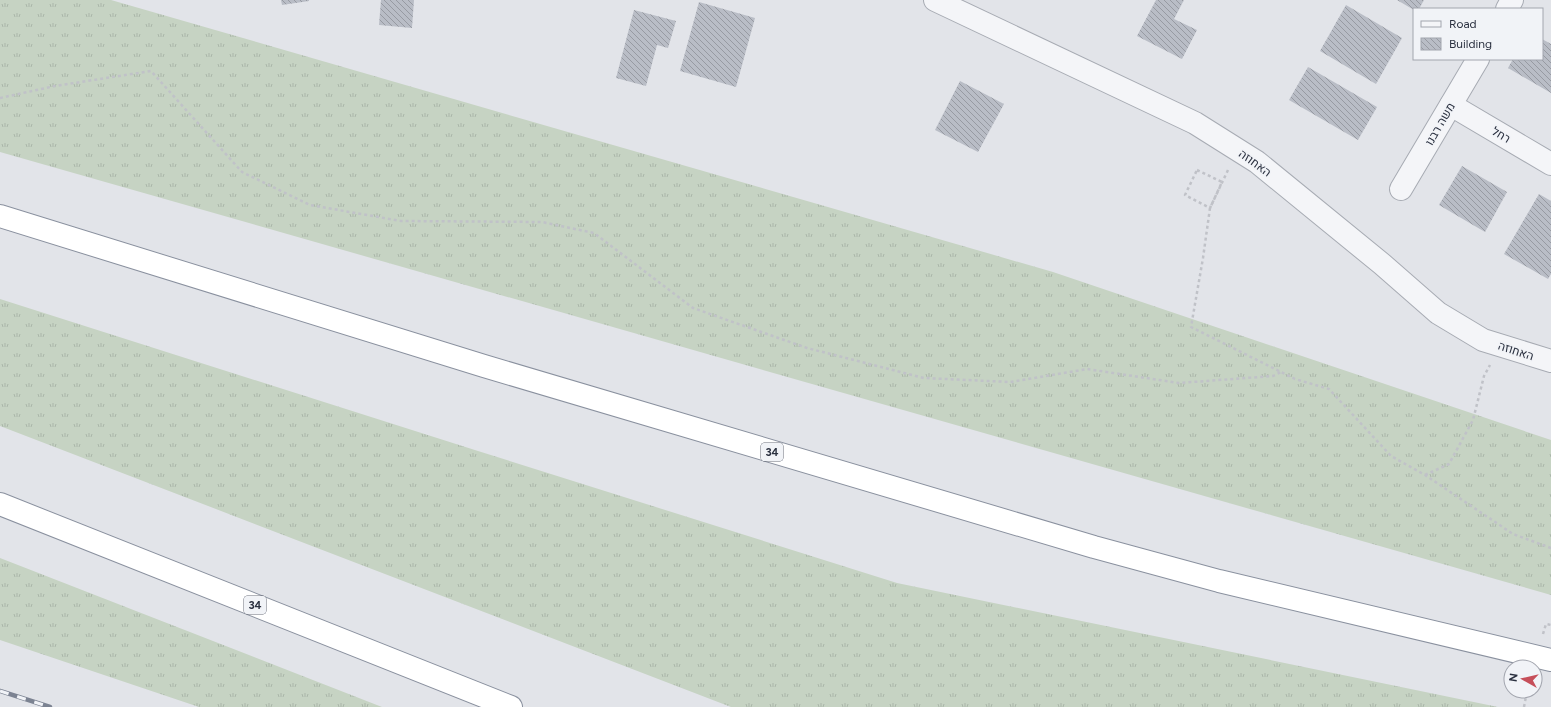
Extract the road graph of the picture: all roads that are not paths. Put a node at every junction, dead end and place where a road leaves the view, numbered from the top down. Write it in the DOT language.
graph roads {
  1 [pos="935,0"];
  2 [pos="1477,60"];
  3 [pos="1451,105"];
  4 [pos="1551,164"];
  5 [pos="1401,189"];
  6 [pos="0,216"];
  7 [pos="1551,361"];
  8 [pos="0,504"];
  9 [pos="1551,660"];
  10 [pos="511,707"];
  1 -- 7 [label="street, האחוזה"];
  2 -- 3 [label="street, משה רבנו"];
  3 -- 4 [label="street, רחל"];
  3 -- 5 [label="street, משה רבנו"];
  6 -- 9 [label="highway, 34"];
  8 -- 10 [label="highway, 34"];
}
